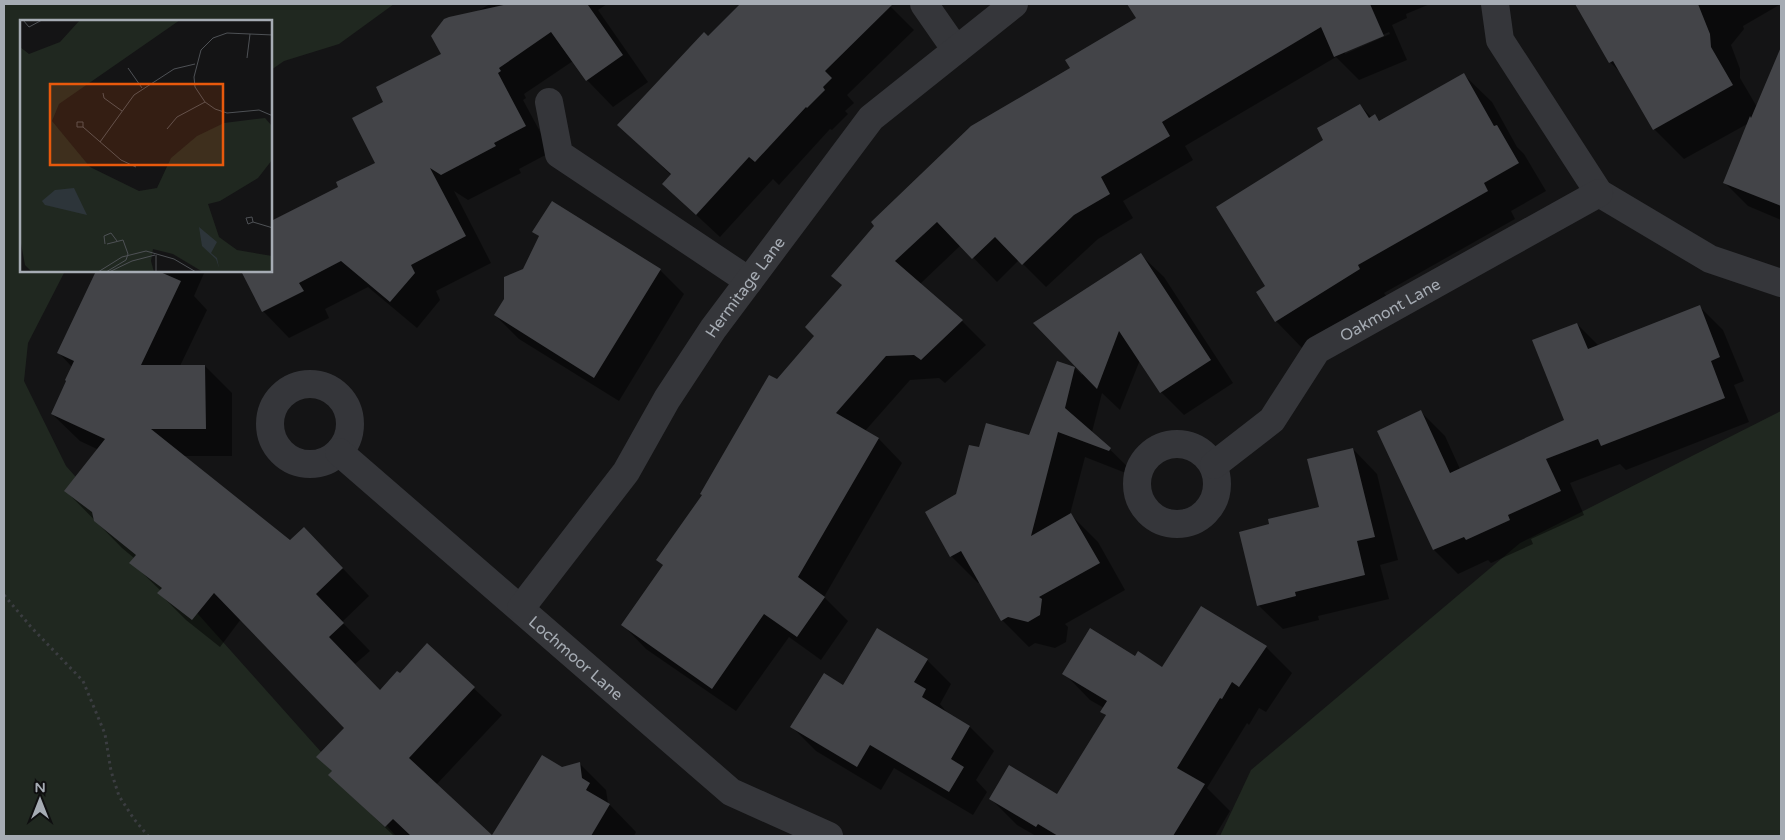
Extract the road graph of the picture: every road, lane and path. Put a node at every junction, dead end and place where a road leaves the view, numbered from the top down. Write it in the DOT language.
graph roads {
  1 [pos="924,4"];
  2 [pos="1014,4"];
  3 [pos="1495,4"];
  4 [pos="956,50"];
  5 [pos="549,102"];
  6 [pos="1600,193"];
  7 [pos="749,281"];
  8 [pos="1781,283"];
  9 [pos="339,452"];
  10 [pos="1214,465"];
  11 [pos="4,595"];
  12 [pos="521,608"];
  13 [pos="148,836"];
  14 [pos="829,836"];
  1 -- 4 [label="street"];
  2 -- 4 [label="street, Hermitage Lane"];
  3 -- 6 [label="street"];
  4 -- 7 [label="street, Hermitage Lane"];
  5 -- 7 [label="street"];
  6 -- 8 [label="street"];
  6 -- 10 [label="street, Oakmont Lane"];
  7 -- 12 [label="street, Hermitage Lane"];
  9 -- 12 [label="street, Lochmoor Lane"];
  11 -- 13 [label="path"];
  12 -- 14 [label="street, Lochmoor Lane"];
}
